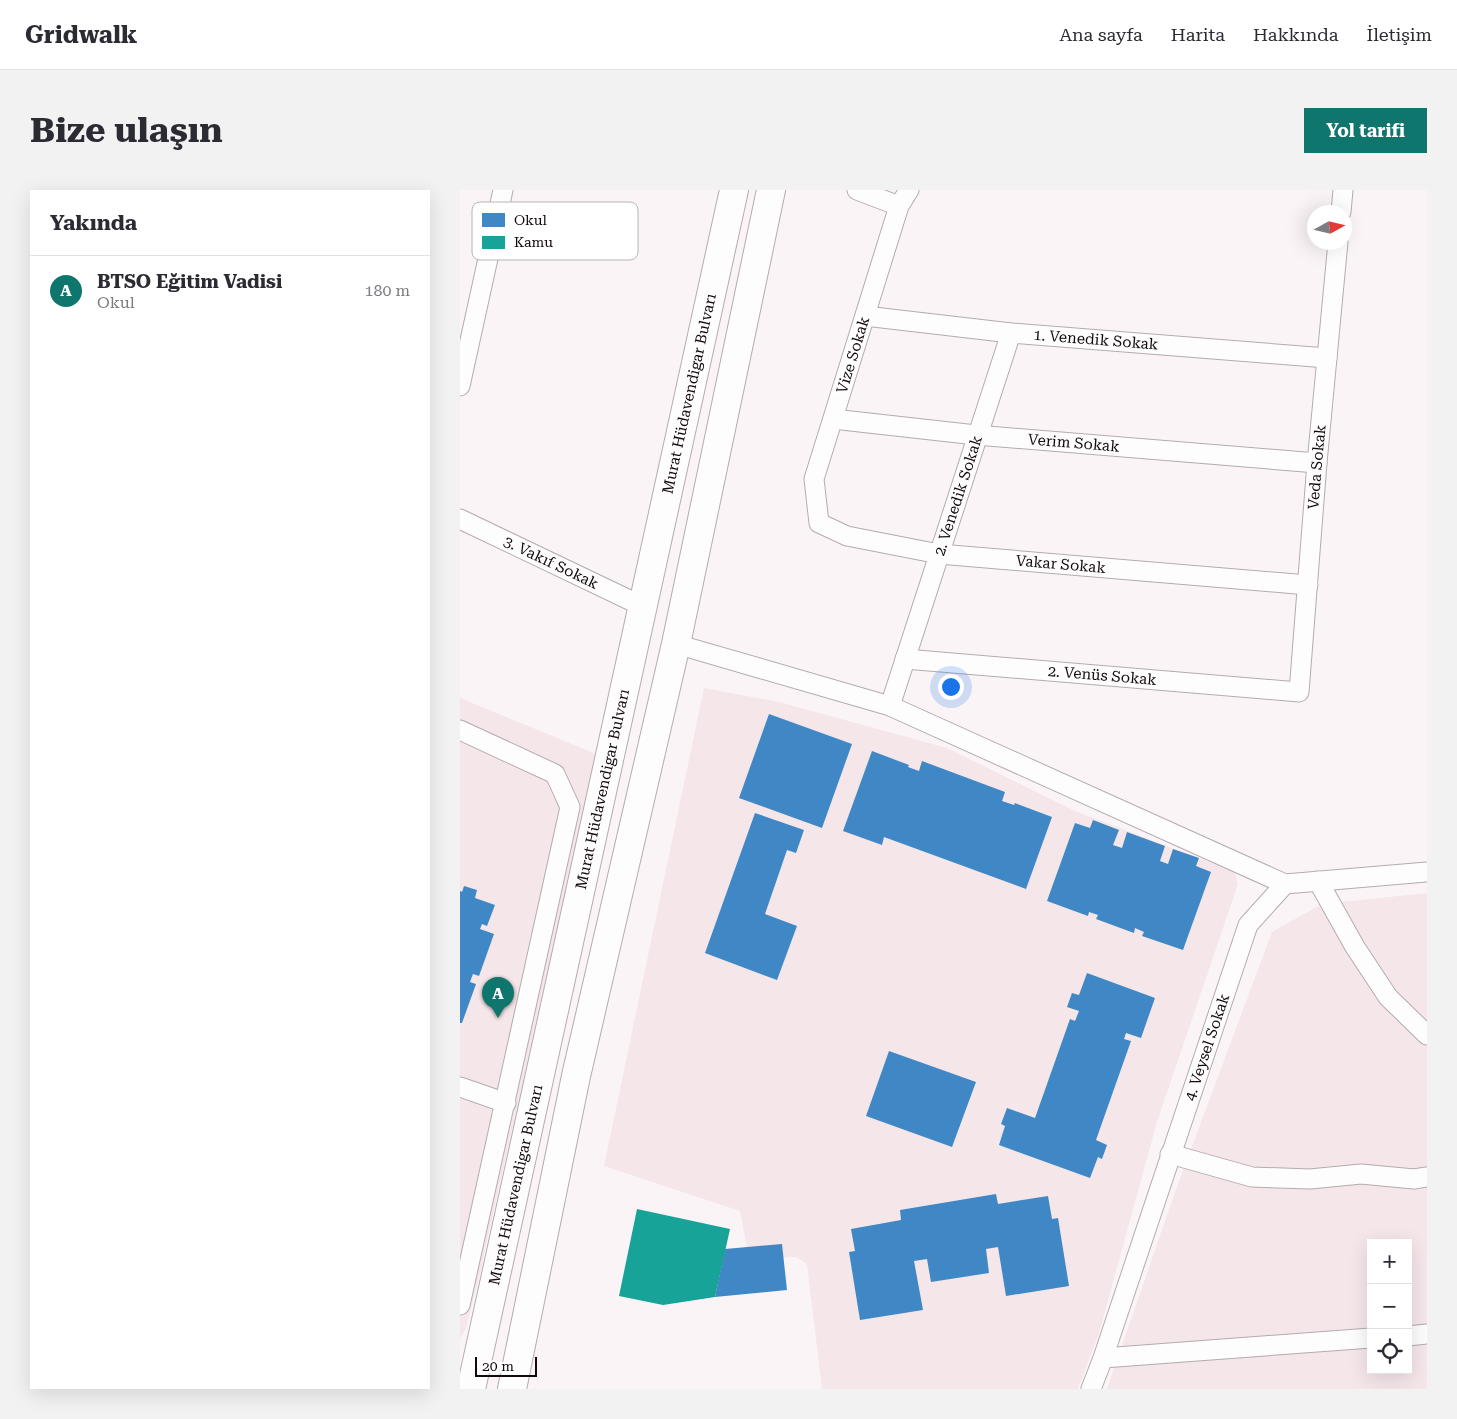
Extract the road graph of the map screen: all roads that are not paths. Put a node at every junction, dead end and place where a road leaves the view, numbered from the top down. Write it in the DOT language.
graph roads {
  1 [pos="734,190"];
  2 [pos="771,190"];
  3 [pos="857,190"];
  4 [pos="1343,190"];
  5 [pos="904,198"];
  6 [pos="1342,205"];
  7 [pos="1337,250"];
  8 [pos="488,260"];
  9 [pos="865,316"];
  10 [pos="1011,333"];
  11 [pos="1327,358"];
  12 [pos="460,386"];
  13 [pos="833,419"];
  14 [pos="976,435"];
  15 [pos="1316,463"];
  16 [pos="460,519"];
  17 [pos="819,523"];
  18 [pos="939,554"];
  19 [pos="1308,585"];
  20 [pos="644,607"];
  21 [pos="676,644"];
  22 [pos="905,659"];
  23 [pos="1299,692"];
  24 [pos="890,706"];
  25 [pos="460,730"];
  26 [pos="1427,872"];
  27 [pos="1318,880"];
  28 [pos="1285,884"];
  29 [pos="1427,1035"];
  30 [pos="460,1087"];
  31 [pos="506,1103"];
  32 [pos="1170,1154"];
  33 [pos="1427,1177"];
  34 [pos="460,1305"];
  35 [pos="1427,1334"];
  36 [pos="1412,1336"];
  37 [pos="1367,1338"];
  38 [pos="1103,1358"];
  39 [pos="470,1389"];
  40 [pos="512,1389"];
  41 [pos="1090,1389"];
  1 -- 20 [label="main road, Murat Hüdavendigar Bulvarı"];
  2 -- 21 [label="main road"];
  3 -- 5 [label="street"];
  4 -- 6 [label="street"];
  5 -- 9 [label="street, Vize Sokak"];
  7 -- 11 [label="street, Veda Sokak"];
  8 -- 12 [label="street"];
  9 -- 10 [label="street, 1. Venedik Sokak"];
  9 -- 13 [label="street, Vize Sokak"];
  10 -- 11 [label="street, 1. Venedik Sokak"];
  10 -- 14 [label="street, 2. Venedik Sokak"];
  11 -- 15 [label="street, Veda Sokak"];
  13 -- 14 [label="street, Verim Sokak"];
  13 -- 17 [label="street, Vize Sokak"];
  14 -- 15 [label="street, Verim Sokak"];
  14 -- 18 [label="street, 2. Venedik Sokak"];
  15 -- 19 [label="street, Veda Sokak"];
  16 -- 20 [label="street, 3. Vakıf Sokak"];
  17 -- 18 [label="street, Vakar Sokak"];
  18 -- 19 [label="street, Vakar Sokak"];
  18 -- 22 [label="street, 2. Venedik Sokak"];
  19 -- 23 [label="street, Veda Sokak"];
  20 -- 39 [label="main road, Murat Hüdavendigar Bulvarı"];
  21 -- 24 [label="street"];
  21 -- 40 [label="main road"];
  22 -- 23 [label="street, 2. Venüs Sokak"];
  22 -- 24 [label="street, 2. Venedik Sokak"];
  24 -- 28 [label="street"];
  25 -- 31 [label="street"];
  26 -- 27 [label="street"];
  27 -- 28 [label="street"];
  27 -- 29 [label="street"];
  28 -- 32 [label="street, 4. Veysel Sokak"];
  30 -- 31 [label="street"];
  31 -- 34 [label="street"];
  32 -- 33 [label="street"];
  32 -- 38 [label="street, 4. Veysel Sokak"];
  35 -- 36 [label="street"];
  37 -- 38 [label="street"];
  38 -- 41 [label="street, 4. Veysel Sokak"];
}
